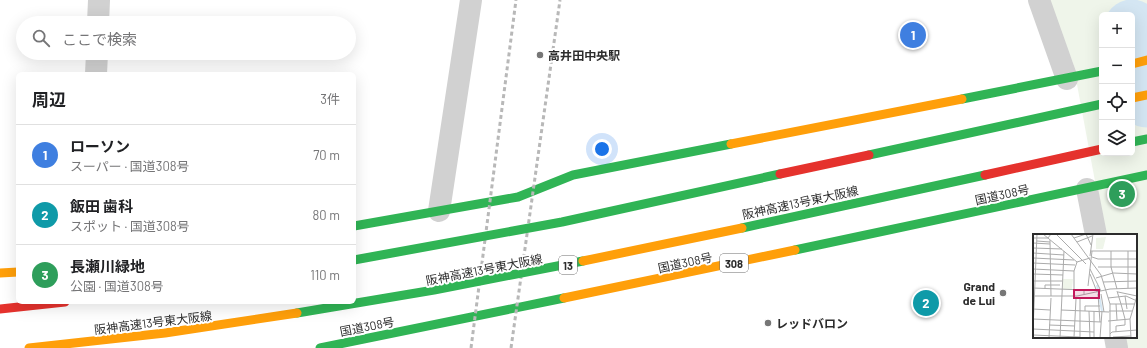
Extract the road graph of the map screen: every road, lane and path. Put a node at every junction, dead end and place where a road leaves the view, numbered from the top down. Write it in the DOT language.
graph roads {
  1 [pos="99,0"];
  2 [pos="471,0"];
  3 [pos="1039,0"];
  4 [pos="98,16"];
  5 [pos="97,60"];
  6 [pos="1147,60"];
  7 [pos="1135,63"];
  8 [pos="96,72"];
  9 [pos="1099,72"];
  10 [pos="1067,79"];
  11 [pos="1147,95"];
  12 [pos="1135,97"];
  13 [pos="1099,105"];
  14 [pos="1147,139"];
  15 [pos="1135,141"];
  16 [pos="1099,150"];
  17 [pos="1147,175"];
  18 [pos="1087,189"];
  19 [pos="439,211"];
  20 [pos="356,226"];
  21 [pos="1096,234"];
  22 [pos="356,260"];
  23 [pos="16,272"];
  24 [pos="0,273"];
  25 [pos="43,304"];
  26 [pos="0,308"];
  27 [pos="1115,338"];
  28 [pos="29,348"];
  29 [pos="320,348"];
  30 [pos="1117,348"];
  1 -- 4 [label="street"];
  2 -- 19 [label="street"];
  3 -- 10 [label="street"];
  5 -- 8 [label="street"];
  6 -- 7 [label="highway"];
  9 -- 10 [label="highway"];
  10 -- 19 [label="highway"];
  11 -- 12 [label="highway"];
  13 -- 22 [label="highway, bridge"];
  14 -- 15 [label="highway"];
  16 -- 28 [label="highway, 阪神高速13号東大阪線 / 13, bridge"];
  17 -- 18 [label="highway, 国道308号 / 308"];
  18 -- 21 [label="street"];
  18 -- 29 [label="highway, 国道308号 / 308"];
  19 -- 20 [label="highway"];
  23 -- 24 [label="highway"];
  25 -- 26 [label="highway, bridge"];
  27 -- 30 [label="street"];
}
